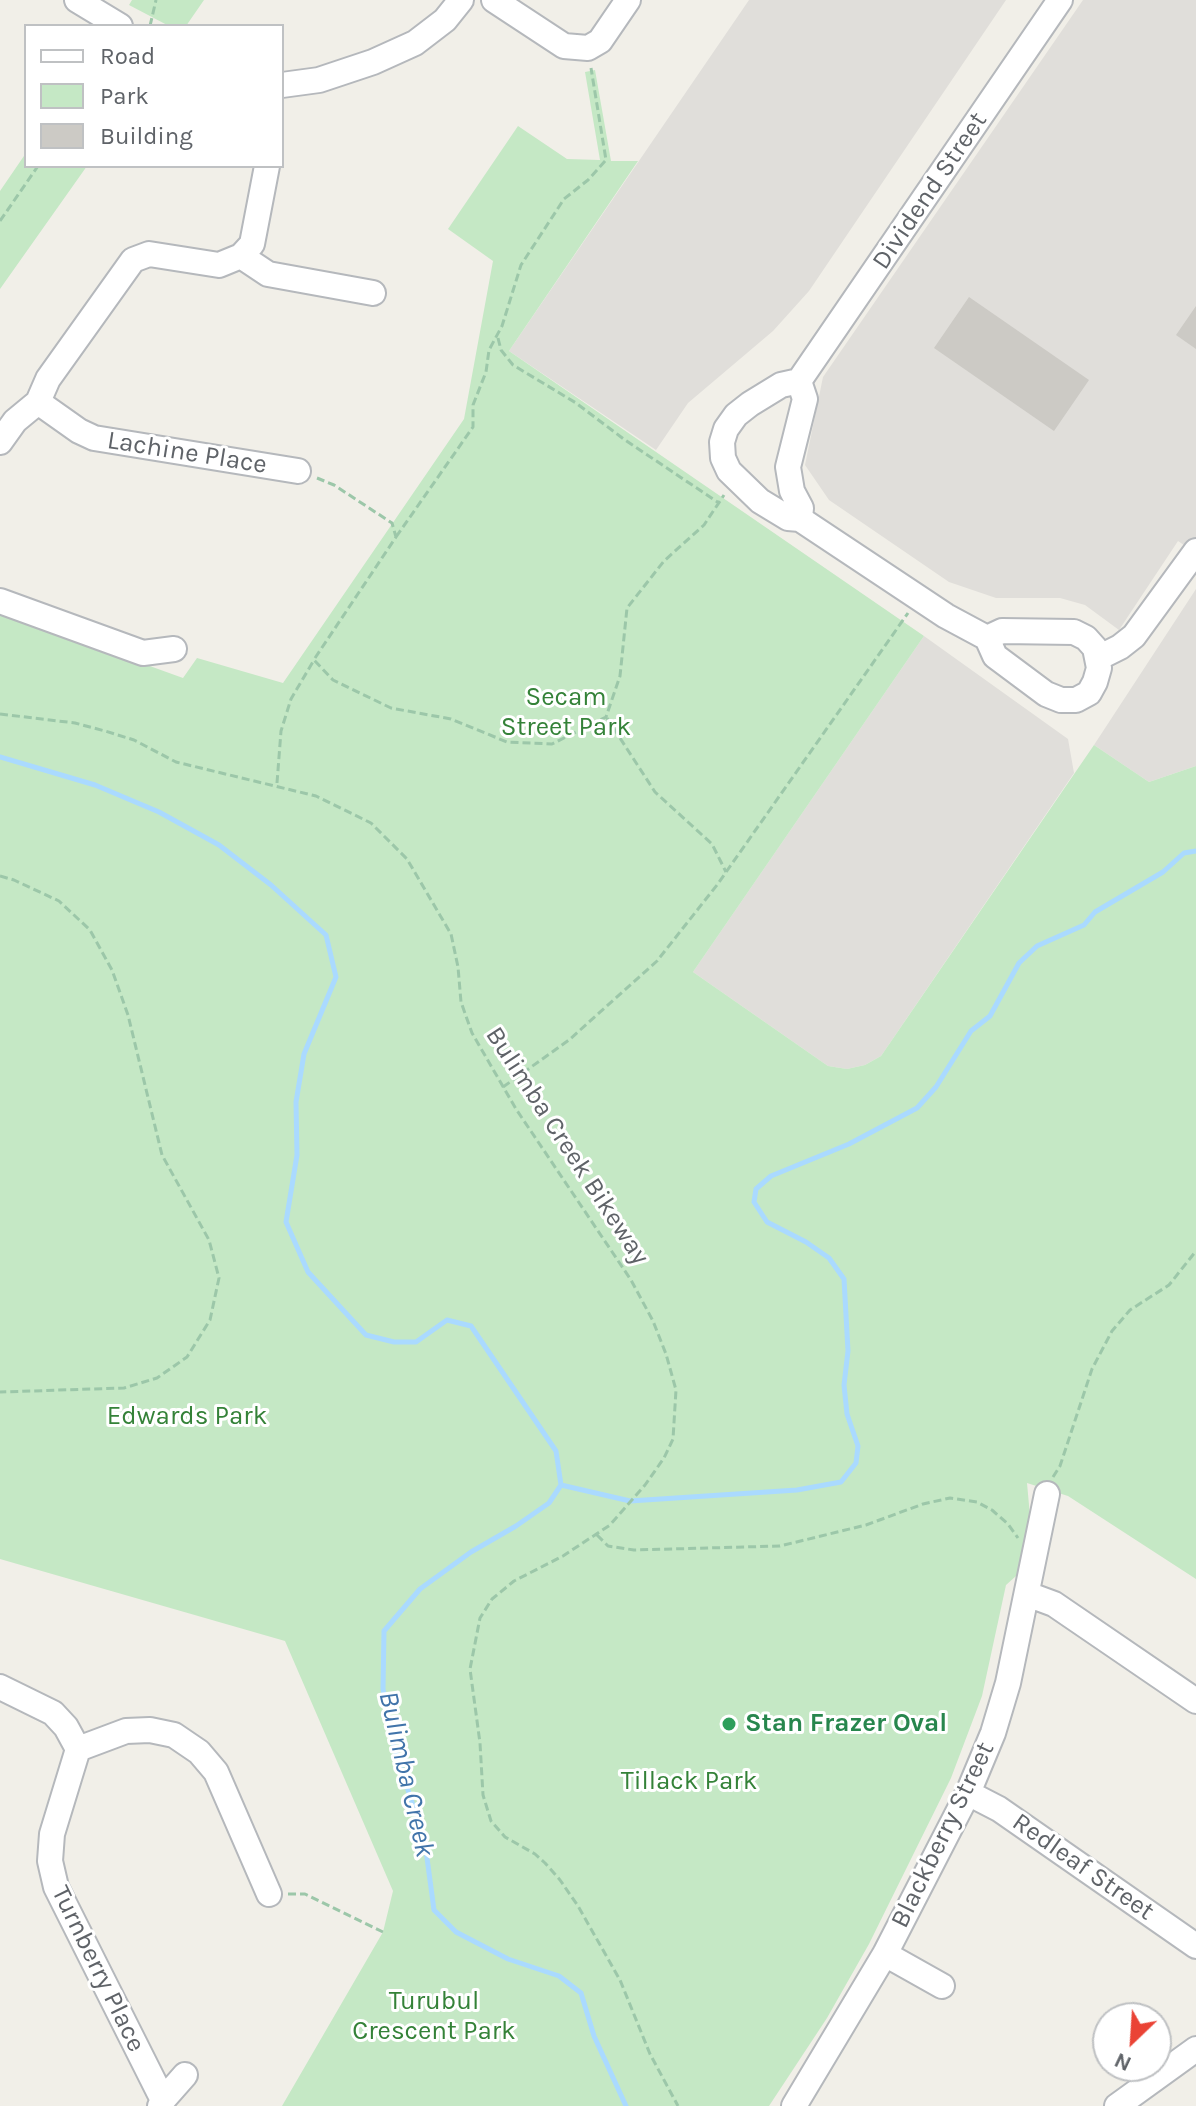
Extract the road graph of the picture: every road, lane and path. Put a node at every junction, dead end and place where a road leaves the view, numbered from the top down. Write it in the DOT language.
graph roads {
  1 [pos="77,0"];
  2 [pos="156,0"];
  3 [pos="461,0"];
  4 [pos="494,0"];
  5 [pos="628,0"];
  6 [pos="1060,0"];
  7 [pos="117,24"];
  8 [pos="150,24"];
  9 [pos="588,48"];
  10 [pos="284,85"];
  11 [pos="37,168"];
  12 [pos="267,168"];
  13 [pos="0,221"];
  14 [pos="241,256"];
  15 [pos="373,293"];
  16 [pos="497,335"];
  17 [pos="799,381"];
  18 [pos="38,402"];
  19 [pos="0,442"];
  20 [pos="788,467"];
  21 [pos="298,471"];
  22 [pos="734,490"];
  23 [pos="719,503"];
  24 [pos="800,519"];
  25 [pos="396,537"];
  26 [pos="1196,551"];
  27 [pos="918,598"];
  28 [pos="0,601"];
  29 [pos="987,638"];
  30 [pos="174,649"];
  31 [pos="1098,658"];
  32 [pos="314,660"];
  33 [pos="0,714"];
  34 [pos="606,717"];
  35 [pos="277,785"];
  36 [pos="726,872"];
  37 [pos="0,876"];
  38 [pos="503,1087"];
  39 [pos="1196,1251"];
  40 [pos="0,1392"];
  41 [pos="1047,1494"];
  42 [pos="597,1535"];
  43 [pos="1034,1560"];
  44 [pos="1027,1594"];
  45 [pos="0,1687"];
  46 [pos="1196,1701"];
  47 [pos="78,1749"];
  48 [pos="968,1793"];
  49 [pos="269,1894"];
  50 [pos="383,1932"];
  51 [pos="1196,1946"];
  52 [pos="885,1954"];
  53 [pos="942,1986"];
  54 [pos="1196,2049"];
  55 [pos="185,2075"];
  56 [pos="161,2103"];
  57 [pos="678,2106"];
  58 [pos="794,2106"];
  59 [pos="1117,2106"];
  1 -- 7 [label="street"];
  2 -- 8 [label="path"];
  3 -- 10 [label="street"];
  4 -- 9 [label="street"];
  5 -- 9 [label="street"];
  6 -- 17 [label="street, Dividend Street"];
  9 -- 16 [label="path"];
  11 -- 13 [label="path"];
  12 -- 14 [label="street"];
  14 -- 15 [label="street"];
  14 -- 18 [label="street"];
  16 -- 23 [label="path"];
  16 -- 25 [label="path"];
  17 -- 20 [label="street"];
  17 -- 22 [label="street"];
  18 -- 19 [label="street"];
  18 -- 21 [label="street, Lachine Place"];
  20 -- 22 [label="street"];
  20 -- 24 [label="street"];
  21 -- 25 [label="path"];
  22 -- 23 [label="path"];
  22 -- 24 [label="street"];
  23 -- 34 [label="path"];
  24 -- 27 [label="street"];
  25 -- 32 [label="path"];
  26 -- 31 [label="street"];
  27 -- 29 [label="street"];
  27 -- 36 [label="path"];
  28 -- 30 [label="street"];
  29 -- 31 [label="street"];
  29 -- 31 [label="street"];
  32 -- 34 [label="path"];
  32 -- 35 [label="path"];
  33 -- 35 [label="path, Bulimba Creek Bikeway"];
  34 -- 36 [label="path"];
  35 -- 38 [label="path, Bulimba Creek Bikeway"];
  36 -- 38 [label="path"];
  37 -- 40 [label="path"];
  38 -- 42 [label="path, Bulimba Creek Bikeway"];
  39 -- 41 [label="path"];
  41 -- 43 [label="street, Blackberry Street"];
  42 -- 43 [label="path"];
  42 -- 57 [label="path, Bulimba Creek Bikeway"];
  43 -- 44 [label="street, Blackberry Street"];
  44 -- 46 [label="street"];
  44 -- 48 [label="street, Blackberry Street"];
  45 -- 47 [label="street"];
  47 -- 49 [label="street"];
  47 -- 56 [label="street, Turnberry Place"];
  48 -- 51 [label="street, Redleaf Street"];
  48 -- 52 [label="street, Blackberry Street"];
  49 -- 50 [label="path"];
  52 -- 53 [label="street"];
  52 -- 58 [label="street, Blackberry Street"];
  54 -- 59 [label="street"];
  55 -- 56 [label="street, Turnberry Place"];
}
